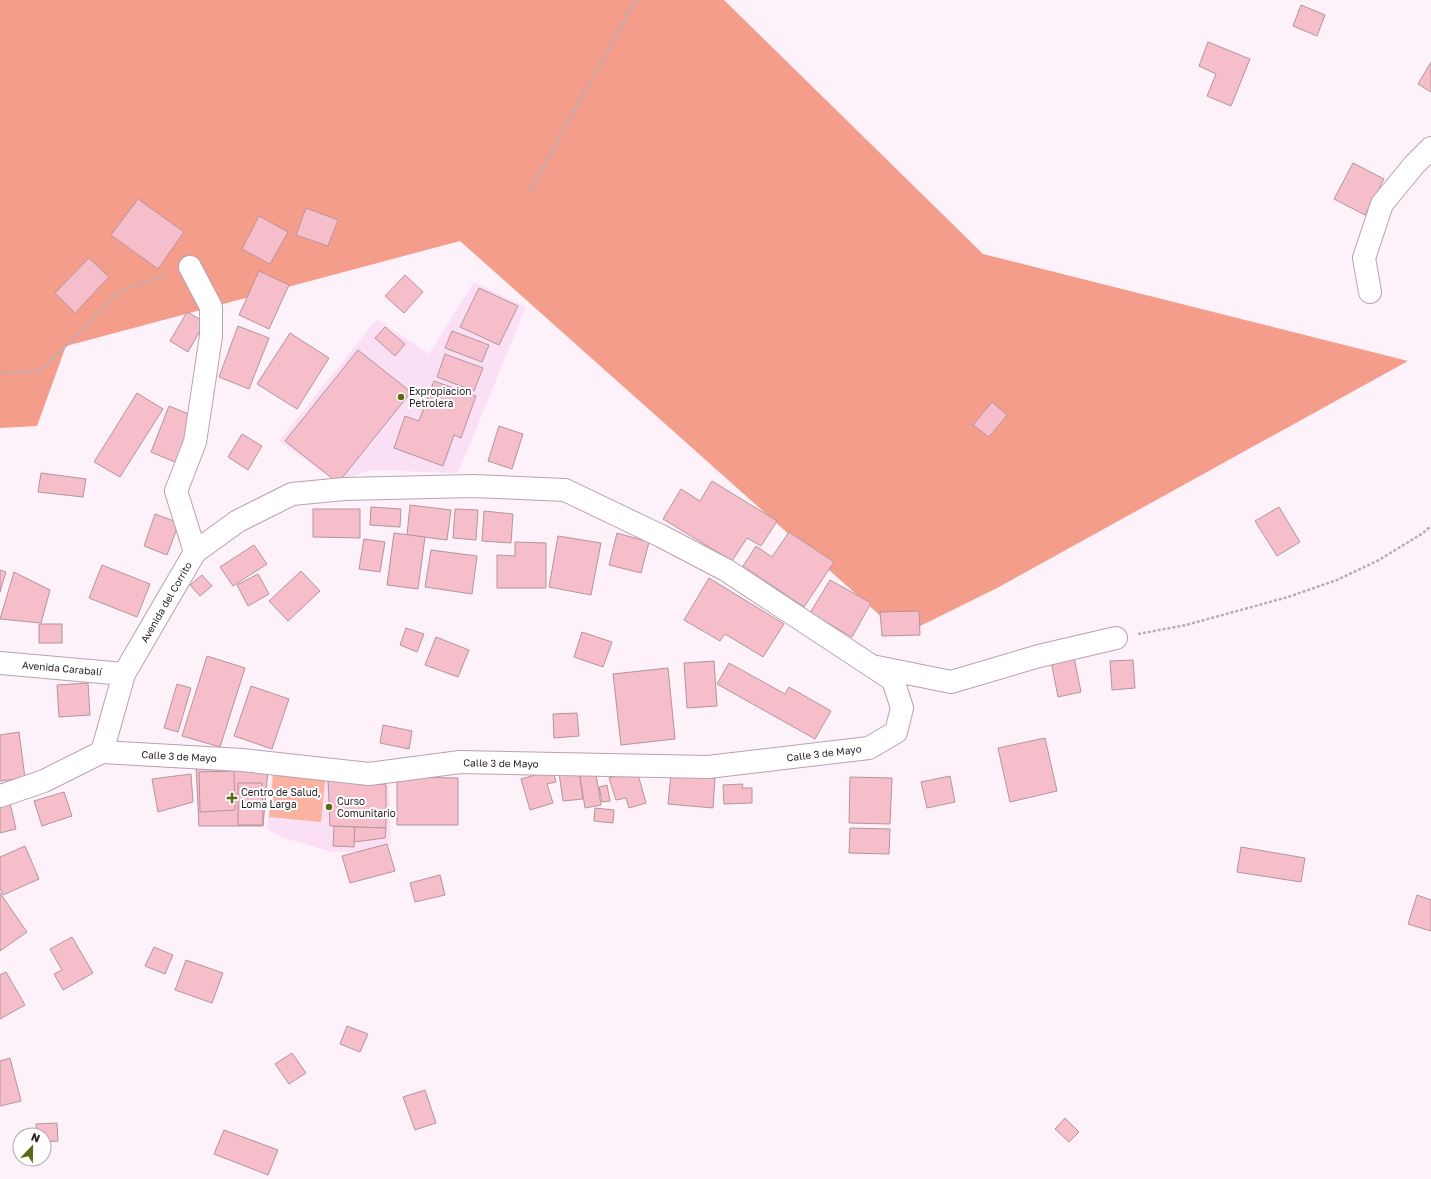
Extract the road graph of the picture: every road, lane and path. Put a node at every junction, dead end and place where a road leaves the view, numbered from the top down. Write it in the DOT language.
graph roads {
  1 [pos="636,0"];
  2 [pos="1431,148"];
  3 [pos="530,191"];
  4 [pos="190,267"];
  5 [pos="1370,292"];
  6 [pos="0,373"];
  7 [pos="1431,526"];
  8 [pos="195,552"];
  9 [pos="1116,638"];
  10 [pos="0,663"];
  11 [pos="872,666"];
  12 [pos="124,674"];
  13 [pos="102,752"];
  14 [pos="0,796"];
  1 -- 3 [label="path"];
  2 -- 5 [label="street"];
  4 -- 6 [label="path"];
  4 -- 8 [label="street, Avenida del Corrito"];
  7 -- 9 [label="path"];
  8 -- 11 [label="street"];
  8 -- 12 [label="street, Avenida del Corrito"];
  9 -- 11 [label="street"];
  10 -- 12 [label="street, Avenida Carabalí"];
  11 -- 13 [label="street, Calle 3 de Mayo"];
  12 -- 13 [label="street, Avenida del Corrito"];
  13 -- 14 [label="street"];
}
